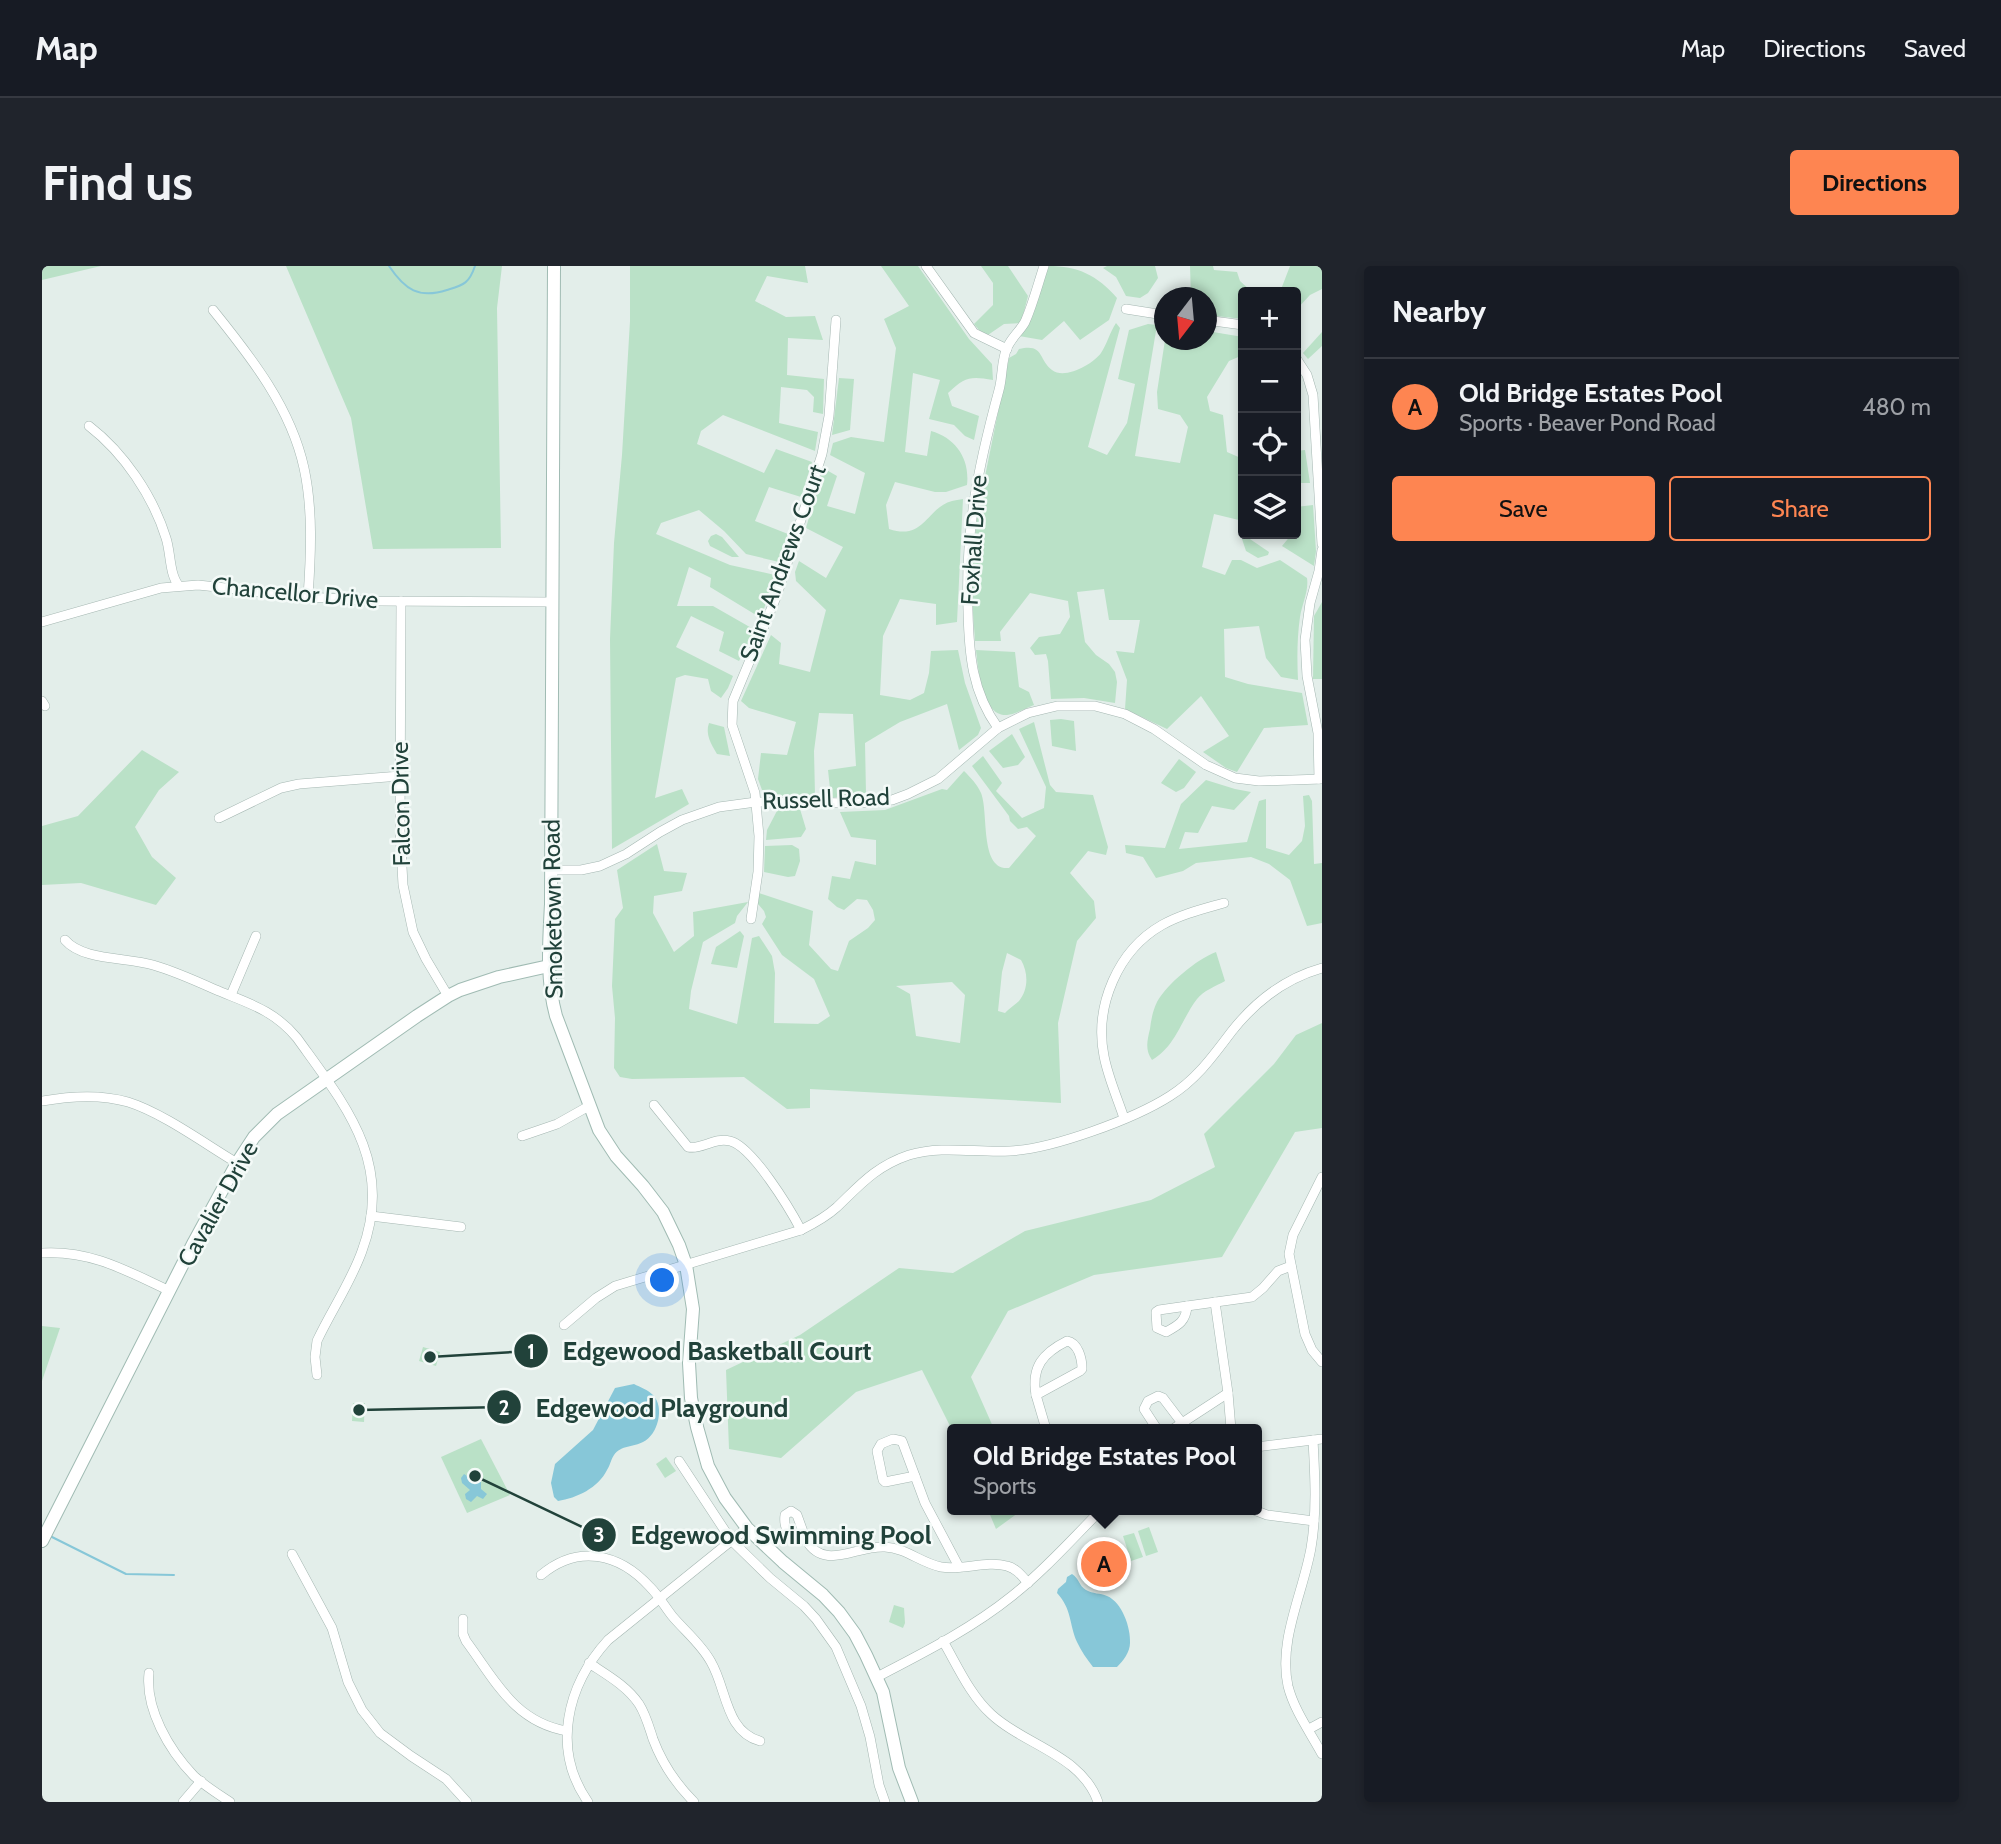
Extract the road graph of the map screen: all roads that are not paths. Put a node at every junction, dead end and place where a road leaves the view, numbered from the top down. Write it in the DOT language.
graph roads {
  1 [pos="554,266"];
  2 [pos="926,266"];
  3 [pos="1044,266"];
  4 [pos="1126,309"];
  5 [pos="213,310"];
  6 [pos="1154,313"];
  7 [pos="836,320"];
  8 [pos="1217,321"];
  9 [pos="1238,324"];
  10 [pos="1007,349"];
  11 [pos="1301,366"];
  12 [pos="89,425"];
  13 [pos="1322,547"];
  14 [pos="179,586"];
  15 [pos="308,597"];
  16 [pos="401,601"];
  17 [pos="552,602"];
  18 [pos="42,622"];
  19 [pos="998,727"];
  20 [pos="400,776"];
  21 [pos="1321,779"];
  22 [pos="756,802"];
  23 [pos="219,818"];
  24 [pos="551,870"];
  25 [pos="1224,903"];
  26 [pos="751,919"];
  27 [pos="256,936"];
  28 [pos="65,940"];
  29 [pos="549,966"];
  30 [pos="1322,968"];
  31 [pos="231,995"];
  32 [pos="448,996"];
  33 [pos="326,1079"];
  34 [pos="42,1101"];
  35 [pos="654,1105"];
  36 [pos="589,1106"];
  37 [pos="1124,1118"];
  38 [pos="522,1136"];
  39 [pos="237,1163"];
  40 [pos="1322,1177"];
  41 [pos="371,1216"];
  42 [pos="461,1227"];
  43 [pos="801,1230"];
  44 [pos="42,1253"];
  45 [pos="686,1265"];
  46 [pos="1292,1266"];
  47 [pos="170,1291"];
  48 [pos="1215,1303"];
  49 [pos="1187,1306"];
  50 [pos="564,1325"];
  51 [pos="1322,1362"];
  52 [pos="317,1375"];
  53 [pos="1228,1392"];
  54 [pos="1036,1395"];
  55 [pos="1182,1423"];
  56 [pos="1045,1424"];
  57 [pos="1154,1424"];
  58 [pos="1231,1424"];
  59 [pos="1318,1440"];
  60 [pos="1262,1446"];
  61 [pos="678,1461"];
  62 [pos="915,1476"];
  63 [pos="1262,1513"];
  64 [pos="1096,1515"];
  65 [pos="1314,1521"];
  66 [pos="747,1528"];
  67 [pos="731,1540"];
  68 [pos="806,1540"];
  69 [pos="42,1541"];
  70 [pos="292,1554"];
  71 [pos="959,1567"];
  72 [pos="541,1575"];
  73 [pos="1028,1583"];
  74 [pos="660,1598"];
  75 [pos="463,1619"];
  76 [pos="943,1641"];
  77 [pos="589,1663"];
  78 [pos="149,1673"];
  79 [pos="877,1677"];
  80 [pos="1322,1722"];
  81 [pos="1309,1729"];
  82 [pos="567,1731"];
  83 [pos="760,1741"];
  84 [pos="1322,1754"];
  85 [pos="201,1781"];
  86 [pos="904,1784"];
  87 [pos="183,1802"];
  88 [pos="230,1802"];
  89 [pos="467,1802"];
  90 [pos="588,1802"];
  91 [pos="694,1802"];
  92 [pos="885,1802"];
  93 [pos="912,1802"];
  94 [pos="921,1802"];
  95 [pos="1098,1802"];
  1 -- 17 [label="main road, Smoketown Road"];
  2 -- 10 [label="street"];
  3 -- 10 [label="street"];
  4 -- 6 [label="street"];
  5 -- 15 [label="street"];
  7 -- 22 [label="street, Saint Andrews Court"];
  8 -- 9 [label="street"];
  10 -- 19 [label="street, Foxhall Drive"];
  11 -- 13 [label="street"];
  12 -- 14 [label="street"];
  13 -- 21 [label="street"];
  14 -- 15 [label="street, Chancellor Drive"];
  14 -- 18 [label="street, Chancellor Drive"];
  15 -- 16 [label="street, Chancellor Drive"];
  16 -- 17 [label="street, Chancellor Drive"];
  16 -- 20 [label="street, Falcon Drive"];
  17 -- 24 [label="main road, Smoketown Road"];
  19 -- 21 [label="street, Russell Road"];
  19 -- 22 [label="street, Russell Road"];
  20 -- 23 [label="street"];
  20 -- 32 [label="street, Falcon Drive"];
  22 -- 24 [label="street, Russell Road"];
  22 -- 26 [label="street, Saint Andrews Court"];
  24 -- 29 [label="main road, Smoketown Road"];
  25 -- 37 [label="street"];
  27 -- 31 [label="street"];
  28 -- 31 [label="street"];
  29 -- 32 [label="main road, Cavalier Drive"];
  29 -- 36 [label="main road, Smoketown Road"];
  30 -- 37 [label="street"];
  31 -- 33 [label="street"];
  32 -- 33 [label="main road, Cavalier Drive"];
  33 -- 39 [label="main road, Cavalier Drive"];
  33 -- 41 [label="street"];
  34 -- 39 [label="street"];
  35 -- 43 [label="street"];
  36 -- 38 [label="street"];
  36 -- 45 [label="main road, Smoketown Road"];
  37 -- 43 [label="street"];
  39 -- 47 [label="main road, Cavalier Drive"];
  40 -- 46 [label="street"];
  41 -- 42 [label="street"];
  41 -- 52 [label="street"];
  43 -- 45 [label="street"];
  44 -- 47 [label="street"];
  45 -- 50 [label="street"];
  45 -- 66 [label="main road, Smoketown Road"];
  46 -- 48 [label="street"];
  46 -- 51 [label="street"];
  47 -- 69 [label="main road, Cavalier Drive"];
  48 -- 49 [label="street"];
  48 -- 53 [label="street"];
  53 -- 55 [label="street"];
  53 -- 58 [label="street"];
  54 -- 54 [label="street"];
  54 -- 56 [label="street"];
  55 -- 57 [label="street"];
  59 -- 60 [label="street"];
  59 -- 65 [label="street"];
  61 -- 67 [label="street"];
  62 -- 62 [label="street"];
  62 -- 71 [label="street"];
  63 -- 65 [label="street"];
  64 -- 73 [label="street"];
  65 -- 81 [label="street"];
  66 -- 67 [label="street"];
  66 -- 79 [label="main road, Smoketown Road"];
  67 -- 74 [label="street"];
  67 -- 92 [label="street"];
  68 -- 71 [label="street"];
  70 -- 89 [label="street"];
  71 -- 73 [label="street"];
  72 -- 74 [label="street"];
  73 -- 76 [label="street"];
  74 -- 77 [label="street"];
  74 -- 83 [label="street"];
  75 -- 82 [label="street"];
  76 -- 79 [label="street"];
  76 -- 95 [label="street"];
  77 -- 82 [label="street"];
  77 -- 91 [label="street"];
  78 -- 85 [label="street"];
  79 -- 86 [label="main road, Smoketown Road"];
  80 -- 81 [label="street"];
  81 -- 84 [label="street"];
  82 -- 90 [label="street"];
  85 -- 87 [label="street"];
  85 -- 88 [label="street"];
  86 -- 93 [label="main road, Smoketown Road"];
  86 -- 94 [label="main road, Smoketown Road"];
}
